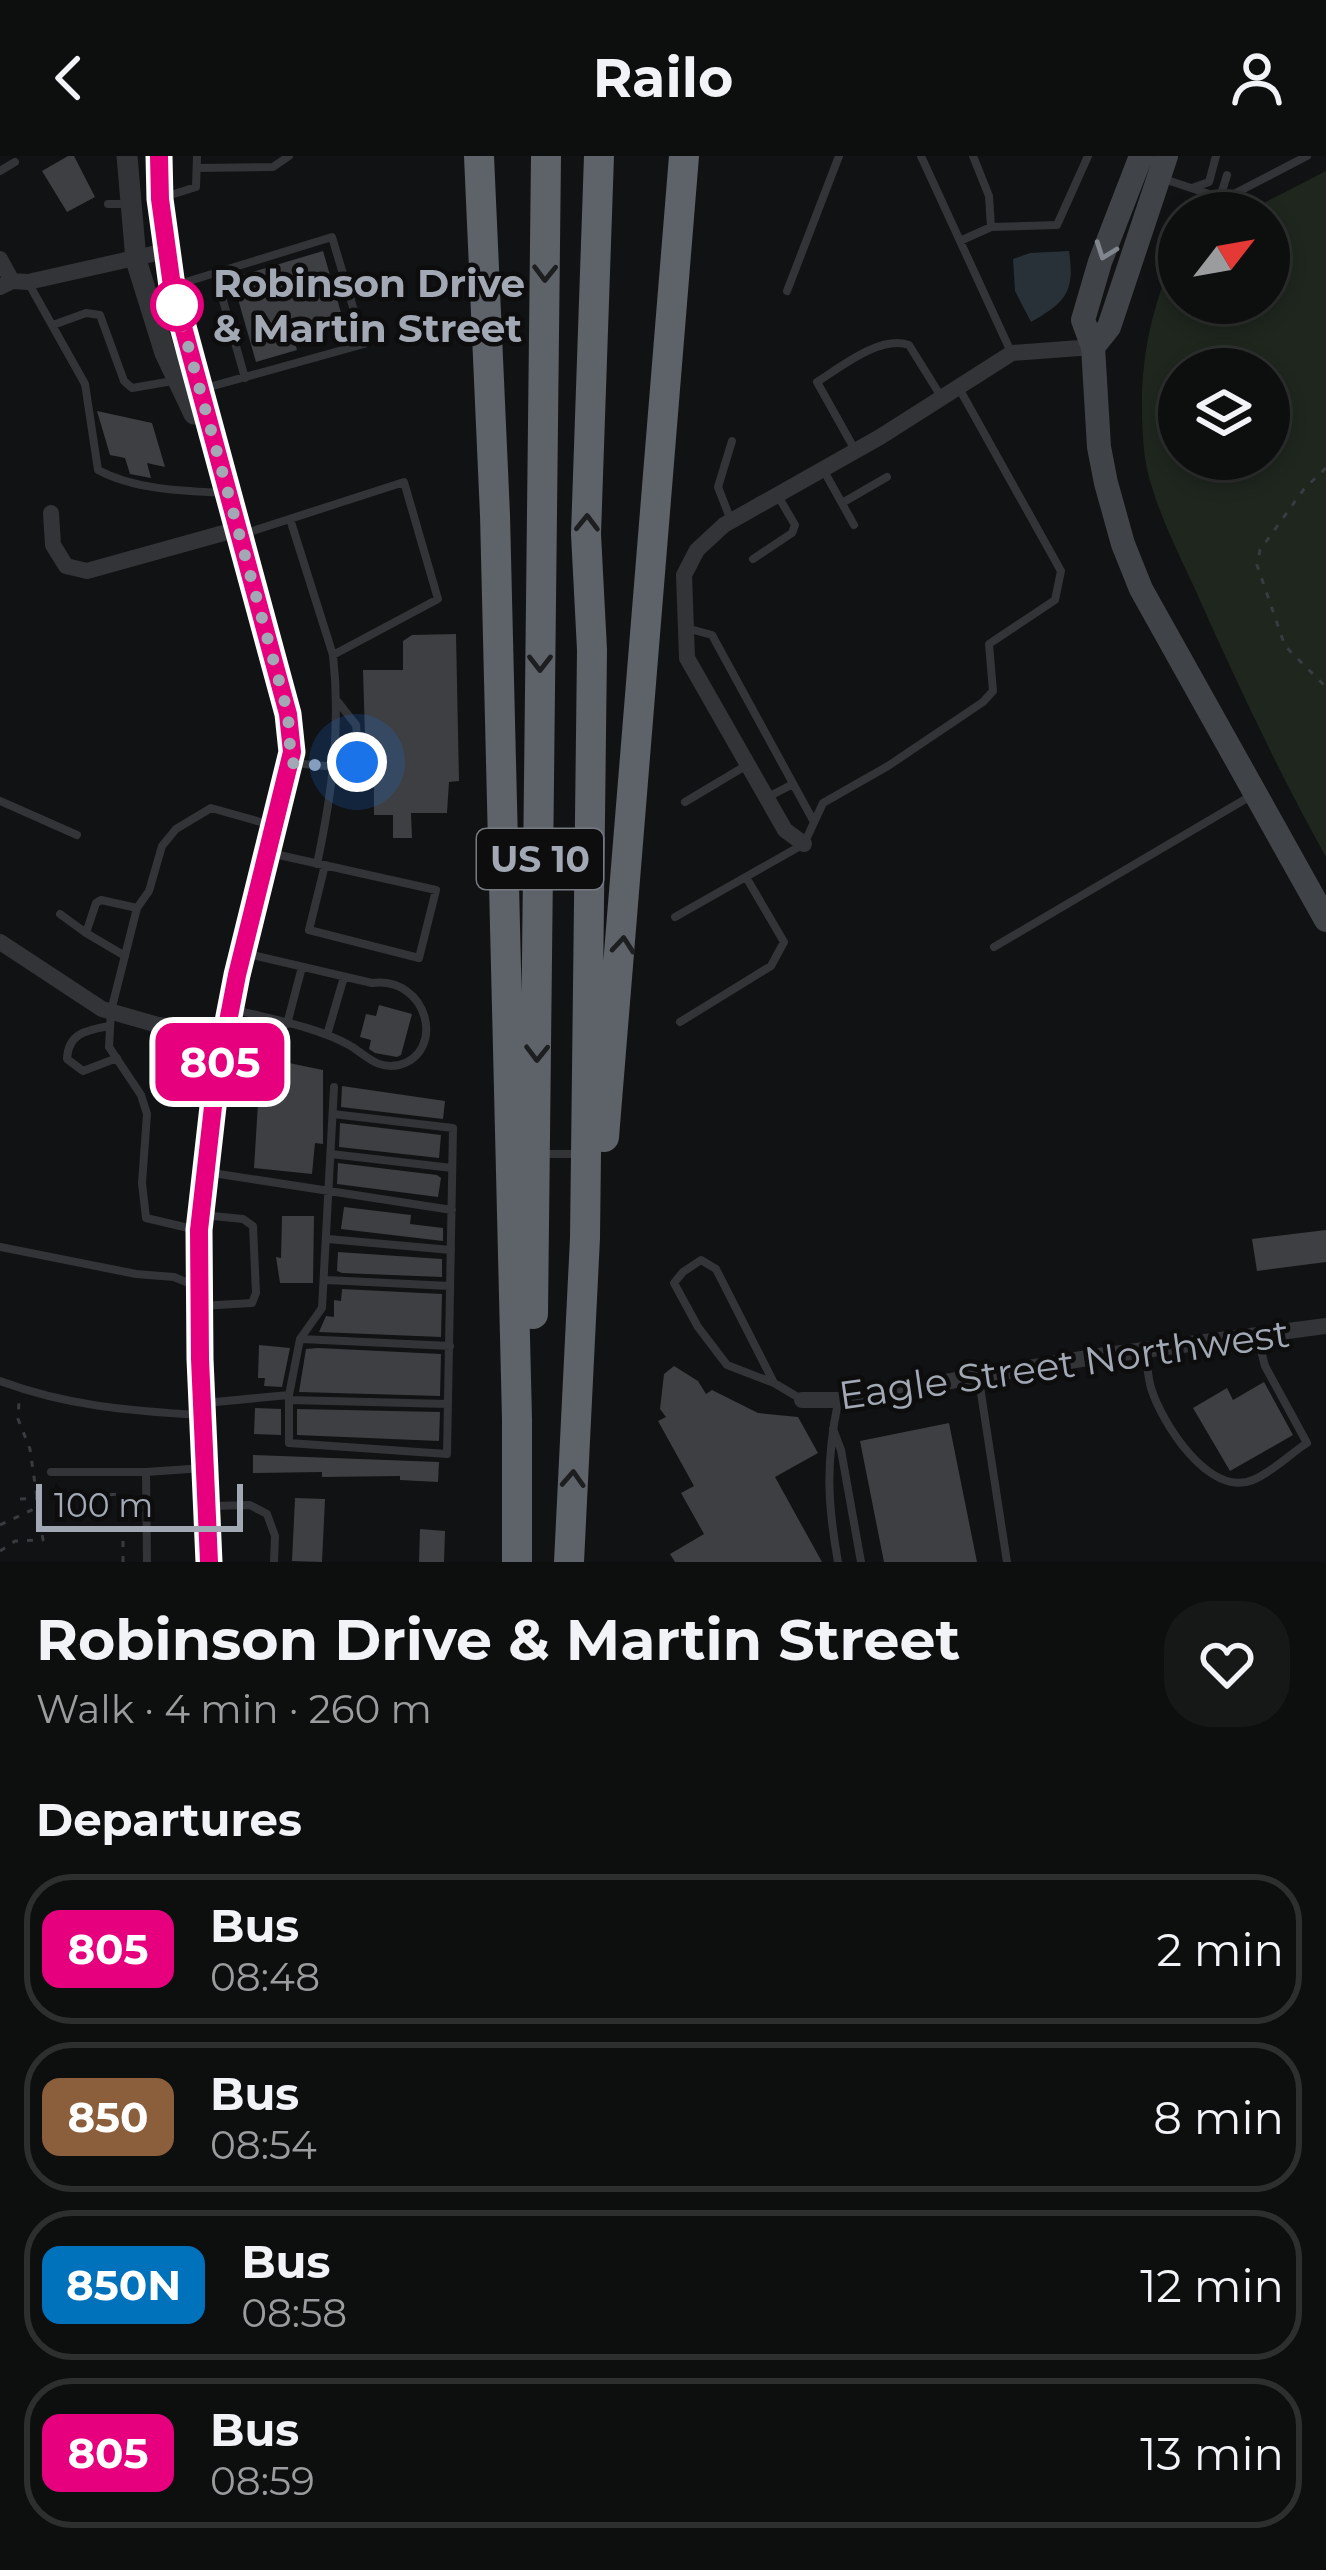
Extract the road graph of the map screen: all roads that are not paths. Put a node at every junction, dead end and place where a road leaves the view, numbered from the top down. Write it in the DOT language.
graph roads {
  1 [pos="127,156"];
  2 [pos="159,156"];
  3 [pos="196,156"];
  4 [pos="289,156"];
  5 [pos="546,156"];
  6 [pos="598,156"];
  7 [pos="680,156"];
  8 [pos="839,156"];
  9 [pos="921,156"];
  10 [pos="973,156"];
  11 [pos="1088,156"];
  12 [pos="1140,156"];
  13 [pos="1216,156"];
  14 [pos="1307,156"];
  15 [pos="15,162"];
  16 [pos="482,164"];
  17 [pos="1162,167"];
  18 [pos="197,169"];
  19 [pos="0,171"];
  20 [pos="1227,175"];
  21 [pos="1209,182"];
  22 [pos="1223,186"];
  23 [pos="1192,188"];
  24 [pos="1203,192"];
  25 [pos="1222,192"];
  26 [pos="1241,192"];
  27 [pos="160,199"];
  28 [pos="991,227"];
  29 [pos="960,241"];
  30 [pos="166,251"];
  31 [pos="0,259"];
  32 [pos="136,260"];
  33 [pos="215,272"];
  34 [pos="13,283"];
  35 [pos="172,286"];
  36 [pos="787,291"];
  37 [pos="53,325"];
  38 [pos="1093,347"];
  39 [pos="1012,353"];
  40 [pos="245,378"];
  41 [pos="188,384"];
  42 [pos="958,387"];
  43 [pos="942,398"];
  44 [pos="732,441"];
  45 [pos="856,451"];
  46 [pos="823,469"];
  47 [pos="886,478"];
  48 [pos="228,494"];
  49 [pos="778,495"];
  50 [pos="842,503"];
  51 [pos="51,513"];
  52 [pos="290,519"];
  53 [pos="732,520"];
  54 [pos="854,525"];
  55 [pos="238,532"];
  56 [pos="753,559"];
  57 [pos="685,620"];
  58 [pos="333,655"];
  59 [pos="338,702"];
  60 [pos="357,736"];
  61 [pos="357,752"];
  62 [pos="291,763"];
  63 [pos="748,764"];
  64 [pos="334,767"];
  65 [pos="793,784"];
  66 [pos="1256,793"];
  67 [pos="766,798"];
  68 [pos="0,801"];
  69 [pos="685,802"];
  70 [pos="814,822"];
  71 [pos="275,826"];
  72 [pos="77,835"];
  73 [pos="804,844"];
  74 [pos="268,853"];
  75 [pos="321,865"];
  76 [pos="746,877"];
  77 [pos="137,908"];
  78 [pos="60,914"];
  79 [pos="675,917"];
  80 [pos="1326,920"];
  81 [pos="86,932"];
  82 [pos="0,942"];
  83 [pos="994,947"];
  84 [pos="242,952"];
  85 [pos="125,956"];
  86 [pos="302,967"];
  87 [pos="344,977"];
  88 [pos="110,1018"];
  89 [pos="228,1020"];
  90 [pos="680,1022"];
  91 [pos="287,1024"];
  92 [pos="327,1035"];
  93 [pos="117,1058"];
  94 [pos="334,1088"];
  95 [pos="333,1114"];
  96 [pos="331,1154"];
  97 [pos="536,1154"];
  98 [pos="586,1154"];
  99 [pos="452,1168"];
  100 [pos="205,1172"];
  101 [pos="329,1193"];
  102 [pos="452,1210"];
  103 [pos="200,1222"];
  104 [pos="328,1239"];
  105 [pos="0,1247"];
  106 [pos="452,1250"];
  107 [pos="326,1280"];
  108 [pos="451,1286"];
  109 [pos="199,1297"];
  110 [pos="1326,1326"];
  111 [pos="1257,1335"];
  112 [pos="300,1339"];
  113 [pos="449,1346"];
  114 [pos="1145,1350"];
  115 [pos="979,1376"];
  116 [pos="0,1381"];
  117 [pos="774,1384"];
  118 [pos="577,1396"];
  119 [pos="289,1398"];
  120 [pos="802,1400"];
  121 [pos="838,1400"];
  122 [pos="448,1404"];
  123 [pos="202,1409"];
  124 [pos="833,1427"];
  125 [pos="205,1468"];
  126 [pos="51,1472"];
  127 [pos="146,1472"];
  128 [pos="207,1506"];
  129 [pos="147,1562"];
  130 [pos="209,1562"];
  131 [pos="274,1562"];
  132 [pos="520,1562"];
  133 [pos="569,1562"];
  134 [pos="838,1562"];
  135 [pos="861,1562"];
  136 [pos="1007,1562"];
  1 -- 32 [label="street"];
  2 -- 27 [label="street"];
  3 -- 18 [label="lane"];
  4 -- 18 [label="lane"];
  5 -- 97 [label="highway, US 10, one-way"];
  98 -- 6 [label="highway, US 10, one-way"];
  118 -- 7 [label="highway, one-way"];
  8 -- 36 [label="lane"];
  9 -- 29 [label="lane"];
  10 -- 28 [label="lane"];
  11 -- 28 [label="lane"];
  12 -- 38 [label="main road, one-way"];
  13 -- 21 [label="lane"];
  14 -- 26 [label="lane"];
  15 -- 19 [label="lane"];
  16 -- 132 [label="highway"];
  17 -- 23 [label="lane"];
  17 -- 38 [label="main road"];
  18 -- 27 [label="lane"];
  20 -- 22 [label="lane"];
  21 -- 22 [label="lane"];
  21 -- 23 [label="lane"];
  22 -- 25 [label="lane"];
  23 -- 24 [label="lane"];
  27 -- 30 [label="street"];
  28 -- 29 [label="lane"];
  29 -- 39 [label="lane"];
  30 -- 32 [label="street"];
  30 -- 35 [label="street"];
  31 -- 34 [label="street"];
  32 -- 34 [label="street"];
  32 -- 41 [label="street"];
  33 -- 35 [label="lane"];
  33 -- 40 [label="lane"];
  33 -- 40 [label="lane"];
  34 -- 37 [label="lane"];
  35 -- 41 [label="street"];
  37 -- 41 [label="lane"];
  37 -- 48 [label="lane"];
  38 -- 39 [label="street"];
  38 -- 66 [label="main road"];
  39 -- 42 [label="street"];
  40 -- 41 [label="lane"];
  41 -- 48 [label="street"];
  42 -- 43 [label="street"];
  42 -- 70 [label="lane"];
  43 -- 45 [label="street"];
  43 -- 45 [label="lane"];
  44 -- 53 [label="lane"];
  45 -- 46 [label="street"];
  46 -- 49 [label="street"];
  46 -- 50 [label="lane"];
  47 -- 50 [label="lane"];
  48 -- 55 [label="street"];
  49 -- 53 [label="street"];
  49 -- 56 [label="lane"];
  50 -- 54 [label="lane"];
  51 -- 55 [label="street"];
  52 -- 55 [label="lane"];
  52 -- 58 [label="lane"];
  52 -- 58 [label="lane"];
  53 -- 57 [label="street"];
  55 -- 62 [label="street"];
  57 -- 63 [label="street"];
  57 -- 65 [label="lane"];
  58 -- 59 [label="lane"];
  59 -- 60 [label="lane"];
  59 -- 64 [label="lane"];
  61 -- 64 [label="lane"];
  62 -- 64 [label="lane"];
  62 -- 71 [label="street"];
  63 -- 67 [label="street"];
  63 -- 69 [label="lane"];
  64 -- 75 [label="lane"];
  65 -- 67 [label="lane"];
  65 -- 70 [label="lane"];
  66 -- 80 [label="main road"];
  66 -- 83 [label="lane"];
  67 -- 73 [label="street"];
  68 -- 72 [label="lane"];
  70 -- 73 [label="lane"];
  71 -- 74 [label="street"];
  71 -- 77 [label="lane"];
  73 -- 76 [label="lane"];
  74 -- 75 [label="lane"];
  74 -- 84 [label="street"];
  75 -- 75 [label="lane"];
  76 -- 79 [label="lane"];
  76 -- 90 [label="lane"];
  77 -- 81 [label="lane"];
  77 -- 85 [label="lane"];
  78 -- 81 [label="lane"];
  81 -- 85 [label="lane"];
  82 -- 88 [label="street"];
  84 -- 86 [label="lane"];
  84 -- 89 [label="street"];
  85 -- 88 [label="lane"];
  86 -- 87 [label="lane"];
  86 -- 91 [label="lane"];
  87 -- 92 [label="lane"];
  87 -- 92 [label="lane"];
  88 -- 89 [label="street"];
  88 -- 93 [label="lane"];
  88 -- 93 [label="lane"];
  89 -- 91 [label="lane"];
  89 -- 100 [label="street"];
  91 -- 92 [label="lane"];
  93 -- 103 [label="lane"];
  94 -- 95 [label="lane"];
  95 -- 96 [label="lane"];
  95 -- 99 [label="lane"];
  96 -- 99 [label="lane"];
  96 -- 101 [label="lane"];
  97 -- 98 [label="lane"];
  97 -- 132 [label="highway, US 10"];
  98 -- 118 [label="highway, US 10"];
  99 -- 102 [label="lane"];
  100 -- 101 [label="lane"];
  100 -- 103 [label="street"];
  101 -- 102 [label="lane"];
  101 -- 104 [label="lane"];
  102 -- 106 [label="lane"];
  103 -- 109 [label="street"];
  103 -- 109 [label="lane"];
  104 -- 106 [label="lane"];
  104 -- 107 [label="lane"];
  105 -- 109 [label="lane"];
  106 -- 108 [label="lane"];
  107 -- 108 [label="lane"];
  107 -- 112 [label="lane"];
  108 -- 113 [label="lane"];
  109 -- 123 [label="street"];
  110 -- 111 [label="street, Eagle Street Northwest"];
  111 -- 114 [label="street, Eagle Street Northwest"];
  111 -- 114 [label="lane"];
  112 -- 113 [label="lane"];
  112 -- 119 [label="lane"];
  113 -- 122 [label="lane"];
  114 -- 115 [label="street, Eagle Street Northwest"];
  115 -- 121 [label="street, Eagle Street Northwest"];
  115 -- 136 [label="lane"];
  116 -- 123 [label="lane"];
  117 -- 117 [label="lane"];
  117 -- 120 [label="lane"];
  133 -- 118 [label="highway, US 10, one-way"];
  119 -- 122 [label="lane"];
  119 -- 122 [label="lane"];
  119 -- 123 [label="lane"];
  120 -- 121 [label="street, Eagle Street Northwest"];
  121 -- 124 [label="lane"];
  123 -- 125 [label="street"];
  124 -- 134 [label="lane"];
  124 -- 135 [label="lane"];
  125 -- 127 [label="lane"];
  125 -- 128 [label="street"];
  126 -- 127 [label="lane"];
  127 -- 129 [label="lane"];
  128 -- 130 [label="street"];
  128 -- 131 [label="lane"];
}
